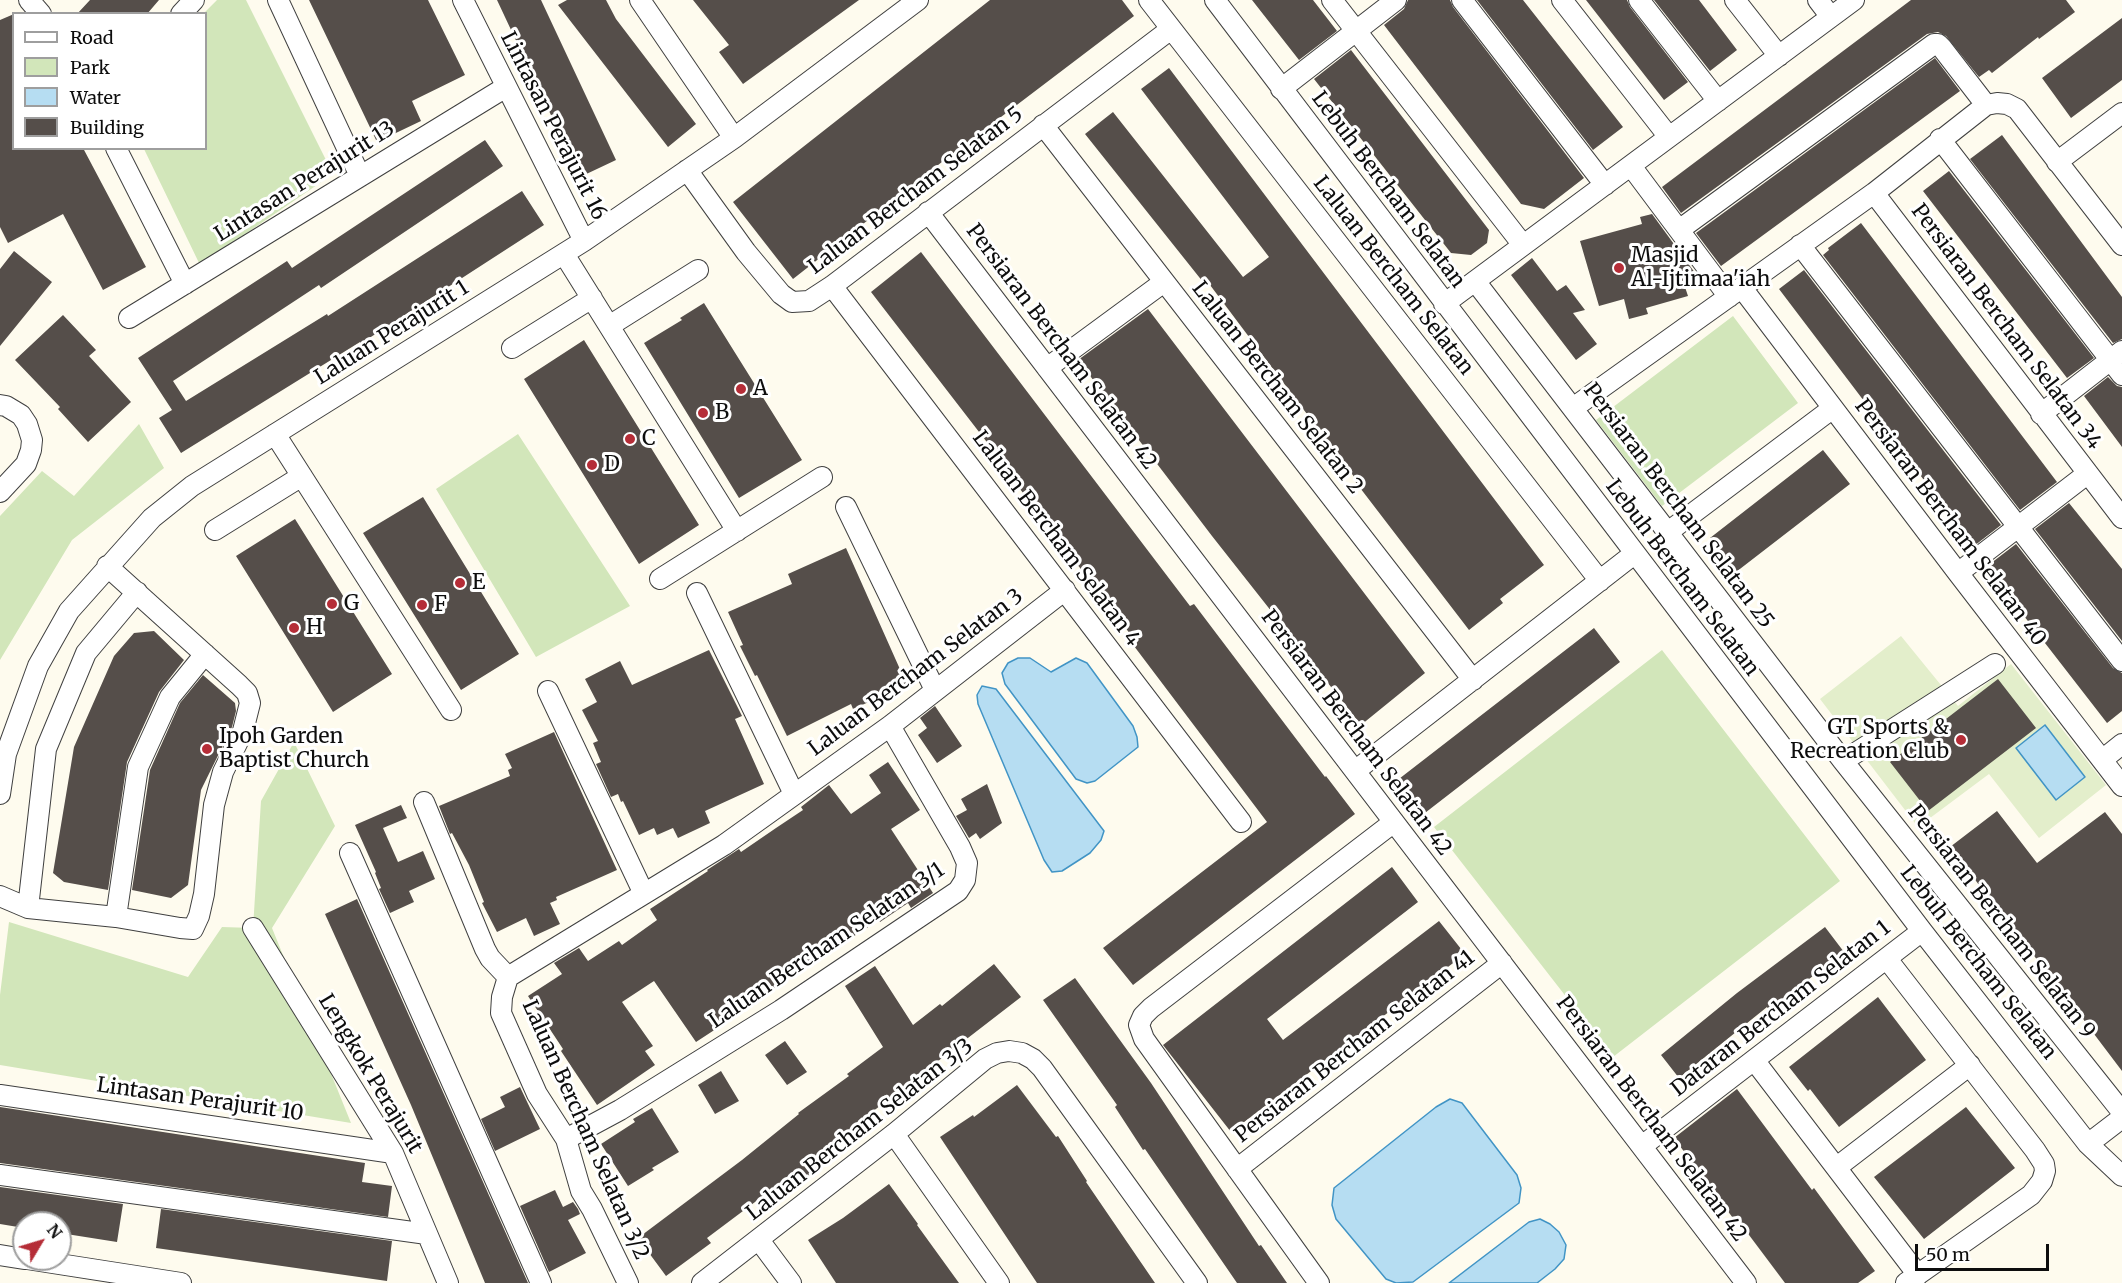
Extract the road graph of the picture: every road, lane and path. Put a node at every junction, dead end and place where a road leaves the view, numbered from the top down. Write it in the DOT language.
graph roads {
  1 [pos="29,0"];
  2 [pos="194,0"];
  3 [pos="278,0"];
  4 [pos="463,0"];
  5 [pos="640,0"];
  6 [pos="918,0"];
  7 [pos="1149,0"];
  8 [pos="1215,0"];
  9 [pos="1332,0"];
  10 [pos="1396,0"];
  11 [pos="1462,0"];
  12 [pos="1562,0"];
  13 [pos="1639,0"];
  14 [pos="1734,0"];
  15 [pos="1818,0"];
  16 [pos="1854,0"];
  17 [pos="39,12"];
  18 [pos="183,12"];
  19 [pos="1831,17"];
  20 [pos="1171,29"];
  21 [pos="1357,31"];
  22 [pos="1779,56"];
  23 [pos="506,87"];
  24 [pos="1281,89"];
  25 [pos="1718,101"];
  26 [pos="1986,105"];
  27 [pos="2122,113"];
  28 [pos="1043,125"];
  29 [pos="1669,137"];
  30 [pos="734,138"];
  31 [pos="1940,139"];
  32 [pos="117,150"];
  33 [pos="2057,162"];
  34 [pos="1631,166"];
  35 [pos="687,170"];
  36 [pos="360,176"];
  37 [pos="1605,185"];
  38 [pos="1874,193"];
  39 [pos="928,212"];
  40 [pos="1679,230"];
  41 [pos="585,241"];
  42 [pos="1523,245"];
  43 [pos="1800,245"];
  44 [pos="2122,245"];
  45 [pos="564,254"];
  46 [pos="698,270"];
  47 [pos="1475,281"];
  48 [pos="1164,282"];
  49 [pos="185,284"];
  50 [pos="832,286"];
  51 [pos="1736,292"];
  52 [pos="592,298"];
  53 [pos="1444,304"];
  54 [pos="129,318"];
  55 [pos="609,326"];
  56 [pos="512,348"];
  57 [pos="2118,362"];
  58 [pos="1047,368"];
  59 [pos="0,405"];
  60 [pos="1573,408"];
  61 [pos="1833,408"];
  62 [pos="2041,414"];
  63 [pos="275,434"];
  64 [pos="2087,474"];
  65 [pos="302,476"];
  66 [pos="822,477"];
  67 [pos="2,488"];
  68 [pos="846,507"];
  69 [pos="2122,518"];
  70 [pos="2018,526"];
  71 [pos="215,531"];
  72 [pos="737,531"];
  73 [pos="1668,532"];
  74 [pos="1634,554"];
  75 [pos="107,566"];
  76 [pos="1958,573"];
  77 [pos="660,579"];
  78 [pos="1599,581"];
  79 [pos="1065,590"];
  80 [pos="137,592"];
  81 [pos="697,593"];
  82 [pos="205,654"];
  83 [pos="2122,661"];
  84 [pos="1995,664"];
  85 [pos="1473,680"];
  86 [pos="935,690"];
  87 [pos="548,691"];
  88 [pos="451,710"];
  89 [pos="890,726"];
  90 [pos="2122,744"];
  91 [pos="3,754"];
  92 [pos="2102,760"];
  93 [pos="1843,761"];
  94 [pos="1355,771"];
  95 [pos="2122,786"];
  96 [pos="0,794"];
  97 [pos="794,794"];
  98 [pos="424,802"];
  99 [pos="1242,822"];
  100 [pos="1394,822"];
  101 [pos="350,853"];
  102 [pos="644,894"];
  103 [pos="0,896"];
  104 [pos="28,908"];
  105 [pos="116,917"];
  106 [pos="253,928"];
  107 [pos="1922,931"];
  108 [pos="1887,959"];
  109 [pos="1502,963"];
  110 [pos="508,977"];
  111 [pos="1754,1060"];
  112 [pos="1970,1065"];
  113 [pos="0,1095"];
  114 [pos="2122,1112"];
  115 [pos="2122,1118"];
  116 [pos="894,1134"];
  117 [pos="566,1139"];
  118 [pos="2088,1144"];
  119 [pos="1642,1146"];
  120 [pos="393,1153"];
  121 [pos="1837,1167"];
  122 [pos="1237,1169"];
  123 [pos="0,1175"];
  124 [pos="2122,1176"];
  125 [pos="427,1234"];
  126 [pos="759,1240"];
  127 [pos="72,1266"];
  128 [pos="1912,1279"];
  129 [pos="182,1283"];
  130 [pos="448,1283"];
  131 [pos="540,1283"];
  132 [pos="628,1283"];
  133 [pos="702,1283"];
  134 [pos="791,1283"];
  135 [pos="999,1283"];
  136 [pos="1197,1283"];
  137 [pos="1319,1283"];
  138 [pos="1746,1283"];
  1 -- 17 [label="street"];
  2 -- 18 [label="street"];
  3 -- 36 [label="street"];
  4 -- 23 [label="street, Lintasan Perajurit 16"];
  5 -- 30 [label="street"];
  6 -- 30 [label="street, Laluan Perajurit 1"];
  7 -- 20 [label="street, Laluan Bercham Selatan"];
  8 -- 24 [label="street, Lebuh Bercham Selatan"];
  9 -- 21 [label="street"];
  10 -- 21 [label="street"];
  11 -- 37 [label="street"];
  12 -- 29 [label="street"];
  13 -- 25 [label="street"];
  14 -- 22 [label="street"];
  15 -- 19 [label="street"];
  16 -- 19 [label="street"];
  19 -- 22 [label="street"];
  20 -- 28 [label="street, Laluan Bercham Selatan 5"];
  20 -- 78 [label="street, Laluan Bercham Selatan"];
  21 -- 24 [label="street"];
  21 -- 42 [label="street"];
  22 -- 25 [label="street"];
  23 -- 36 [label="street, Lintasan Perajurit 13"];
  23 -- 41 [label="street, Lintasan Perajurit 16"];
  24 -- 53 [label="street, Lebuh Bercham Selatan"];
  25 -- 29 [label="street"];
  26 -- 31 [label="street"];
  26 -- 33 [label="street"];
  26 -- 40 [label="street"];
  27 -- 33 [label="street"];
  28 -- 39 [label="street, Laluan Bercham Selatan 5"];
  28 -- 48 [label="street, Laluan Bercham Selatan 2"];
  29 -- 34 [label="street"];
  30 -- 35 [label="street, Laluan Perajurit 1"];
  31 -- 38 [label="street"];
  31 -- 57 [label="street"];
  32 -- 49 [label="street"];
  33 -- 44 [label="street"];
  34 -- 37 [label="street"];
  34 -- 40 [label="street, Persiaran Bercham Selatan 40"];
  35 -- 41 [label="street, Laluan Perajurit 1"];
  35 -- 50 [label="street, Laluan Bercham Selatan 5"];
  36 -- 49 [label="street, Lintasan Perajurit 13"];
  37 -- 42 [label="street"];
  38 -- 43 [label="street"];
  38 -- 62 [label="street, Persiaran Bercham Selatan 34"];
  39 -- 50 [label="street, Laluan Bercham Selatan 5"];
  39 -- 58 [label="street, Persiaran Bercham Selatan 42"];
  40 -- 51 [label="street, Persiaran Bercham Selatan 40"];
  41 -- 45 [label="street, Laluan Perajurit 1"];
  42 -- 47 [label="street"];
  43 -- 51 [label="street"];
  43 -- 70 [label="street"];
  45 -- 52 [label="street"];
  45 -- 63 [label="street, Laluan Perajurit 1"];
  46 -- 55 [label="street"];
  47 -- 53 [label="street"];
  47 -- 60 [label="street, Persiaran Bercham Selatan 25"];
  48 -- 58 [label="street"];
  48 -- 85 [label="street, Laluan Bercham Selatan 2"];
  49 -- 54 [label="street, Lintasan Perajurit 13"];
  50 -- 79 [label="street, Laluan Bercham Selatan 4"];
  51 -- 60 [label="street"];
  51 -- 61 [label="street, Persiaran Bercham Selatan 40"];
  52 -- 55 [label="street"];
  52 -- 56 [label="street"];
  53 -- 74 [label="street, Lebuh Bercham Selatan"];
  55 -- 72 [label="street"];
  57 -- 62 [label="street"];
  58 -- 94 [label="street, Persiaran Bercham Selatan 42"];
  59 -- 67 [label="street"];
  60 -- 73 [label="street, Persiaran Bercham Selatan 25"];
  61 -- 73 [label="street"];
  61 -- 76 [label="street, Persiaran Bercham Selatan 40"];
  62 -- 64 [label="street, Persiaran Bercham Selatan 34"];
  63 -- 65 [label="street"];
  63 -- 75 [label="street, Laluan Perajurit 1"];
  64 -- 69 [label="street, Persiaran Bercham Selatan 34"];
  64 -- 70 [label="street"];
  65 -- 71 [label="street"];
  65 -- 88 [label="street"];
  66 -- 72 [label="street"];
  68 -- 86 [label="street"];
  70 -- 76 [label="street"];
  70 -- 83 [label="street"];
  72 -- 77 [label="street"];
  73 -- 93 [label="street, Persiaran Bercham Selatan 25"];
  74 -- 78 [label="street"];
  74 -- 107 [label="street, Lebuh Bercham Selatan"];
  75 -- 80 [label="street"];
  75 -- 91 [label="street, Laluan Perajurit 1"];
  76 -- 92 [label="street, Persiaran Bercham Selatan 40"];
  78 -- 85 [label="street"];
  79 -- 86 [label="street, Laluan Bercham Selatan 3"];
  79 -- 99 [label="street, Laluan Bercham Selatan 4"];
  80 -- 82 [label="street"];
  80 -- 104 [label="street"];
  81 -- 97 [label="street, Laluan Bercham Selatan 3"];
  82 -- 105 [label="street"];
  82 -- 105 [label="street"];
  84 -- 93 [label="street"];
  85 -- 94 [label="street"];
  86 -- 89 [label="street, Laluan Bercham Selatan 3"];
  87 -- 102 [label="street"];
  89 -- 97 [label="street, Laluan Bercham Selatan 3"];
  89 -- 117 [label="street, Laluan Bercham Selatan 3/1"];
  90 -- 92 [label="street"];
  91 -- 96 [label="street, Laluan Perajurit 1"];
  92 -- 95 [label="street, Persiaran Bercham Selatan 40"];
  93 -- 114 [label="street, Persiaran Bercham Selatan 9"];
  94 -- 100 [label="street, Persiaran Bercham Selatan 42"];
  97 -- 102 [label="street, Laluan Bercham Selatan 3"];
  98 -- 110 [label="street, Laluan Bercham Selatan 3/2"];
  100 -- 109 [label="street, Persiaran Bercham Selatan 42"];
  100 -- 122 [label="street"];
  101 -- 131 [label="street"];
  102 -- 110 [label="street, Laluan Bercham Selatan 3"];
  103 -- 104 [label="street"];
  104 -- 105 [label="street"];
  106 -- 120 [label="street, Lengkok Perajurit"];
  107 -- 108 [label="street, Dataran Bercham Selatan 1"];
  107 -- 118 [label="street, Lebuh Bercham Selatan"];
  108 -- 111 [label="street, Dataran Bercham Selatan 1"];
  108 -- 112 [label="street"];
  109 -- 119 [label="street, Persiaran Bercham Selatan 42"];
  109 -- 122 [label="street, Persiaran Bercham Selatan 41"];
  110 -- 117 [label="street, Laluan Bercham Selatan 3/2"];
  111 -- 119 [label="street, Dataran Bercham Selatan 1"];
  111 -- 121 [label="street"];
  112 -- 121 [label="street"];
  112 -- 128 [label="street"];
  113 -- 120 [label="street, Lintasan Perajurit 10"];
  115 -- 118 [label="street"];
  116 -- 126 [label="street, Laluan Bercham Selatan 3/3"];
  116 -- 135 [label="street"];
  116 -- 136 [label="street, Laluan Bercham Selatan 3/3"];
  117 -- 132 [label="street, Laluan Bercham Selatan 3/2"];
  118 -- 124 [label="street, Lebuh Bercham Selatan"];
  119 -- 138 [label="street, Persiaran Bercham Selatan 42"];
  120 -- 125 [label="street, Lengkok Perajurit"];
  121 -- 128 [label="street"];
  122 -- 137 [label="street"];
  123 -- 125 [label="street"];
  125 -- 130 [label="street, Lengkok Perajurit"];
  126 -- 133 [label="street, Laluan Bercham Selatan 3/3"];
  126 -- 134 [label="street"];
  127 -- 129 [label="street"];
}
